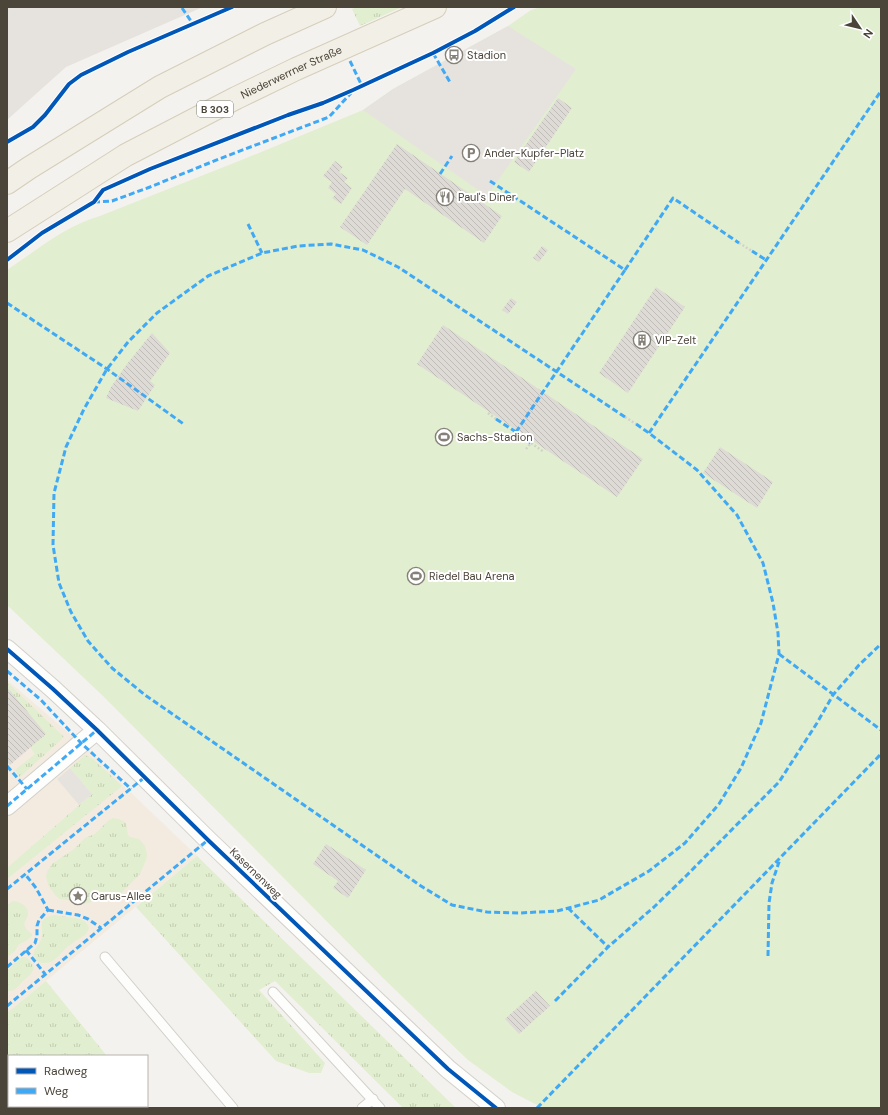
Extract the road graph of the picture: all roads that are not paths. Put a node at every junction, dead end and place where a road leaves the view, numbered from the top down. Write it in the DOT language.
graph roads {
  1 [pos="325,7"];
  2 [pos="435,7"];
  3 [pos="7,183"];
  4 [pos="7,231"];
  5 [pos="7,649"];
  6 [pos="97,730"];
  7 [pos="7,806"];
  8 [pos="104,957"];
  9 [pos="273,992"];
  10 [pos="373,1099"];
  11 [pos="233,1108"];
  12 [pos="362,1108"];
  13 [pos="380,1108"];
  14 [pos="496,1108"];
  1 -- 3 [label="main road"];
  2 -- 4 [label="main road, Niederwerrner Straße / B 303"];
  5 -- 6 [label="street, Kasernenweg"];
  6 -- 7 [label="street"];
  6 -- 14 [label="street, Kasernenweg"];
  8 -- 11 [label="lane"];
  9 -- 10 [label="lane"];
  10 -- 12 [label="lane"];
  10 -- 13 [label="lane"];
}
